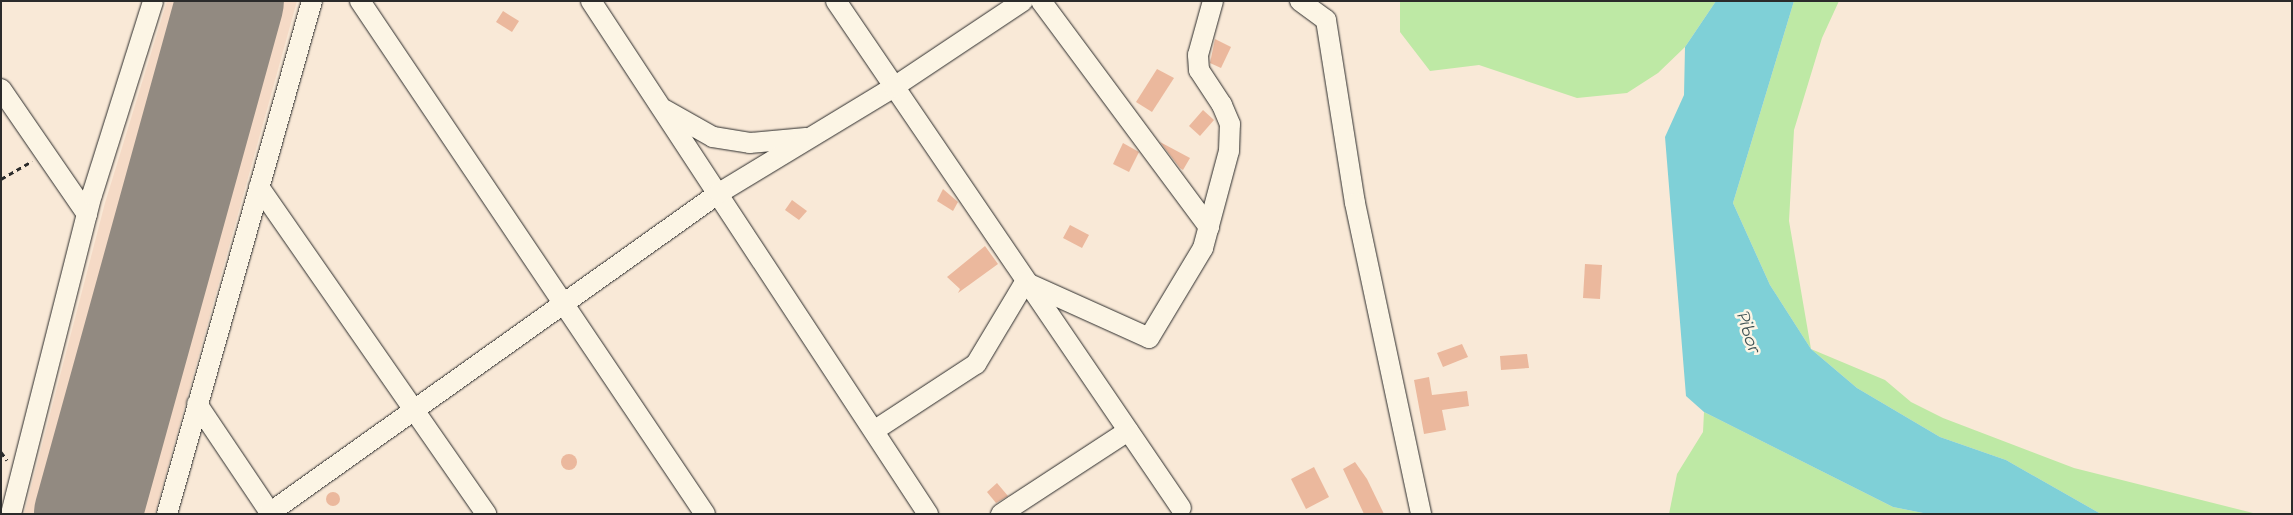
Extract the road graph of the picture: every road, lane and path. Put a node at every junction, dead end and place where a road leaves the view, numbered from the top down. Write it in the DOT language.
graph roads {
  1 [pos="312,1"];
  2 [pos="360,1"];
  3 [pos="591,1"];
  4 [pos="836,1"];
  5 [pos="1023,1"];
  6 [pos="1041,1"];
  7 [pos="1213,1"];
  8 [pos="1300,1"];
  9 [pos="151,3"];
  10 [pos="894,87"];
  11 [pos="1,89"];
  12 [pos="662,108"];
  13 [pos="812,137"];
  14 [pos="45,153"];
  15 [pos="1,179"];
  16 [pos="259,187"];
  17 [pos="719,194"];
  18 [pos="87,214"];
  19 [pos="1209,227"];
  20 [pos="1025,282"];
  21 [pos="565,302"];
  22 [pos="197,404"];
  23 [pos="413,409"];
  24 [pos="875,430"];
  25 [pos="1128,431"];
  26 [pos="1181,508"];
  27 [pos="270,513"];
  28 [pos="11,514"];
  29 [pos="167,514"];
  30 [pos="486,514"];
  31 [pos="704,514"];
  32 [pos="928,514"];
  33 [pos="1001,514"];
  34 [pos="1421,514"];
  1 -- 16 [label="street"];
  2 -- 21 [label="street"];
  3 -- 12 [label="street"];
  4 -- 10 [label="street"];
  5 -- 10 [label="street"];
  6 -- 19 [label="street"];
  7 -- 19 [label="street"];
  8 -- 34 [label="street"];
  9 -- 18 [label="street"];
  10 -- 13 [label="street"];
  10 -- 20 [label="street"];
  11 -- 14 [label="street"];
  12 -- 13 [label="street"];
  12 -- 17 [label="street"];
  13 -- 17 [label="street"];
  14 -- 15 [label="path"];
  14 -- 18 [label="street"];
  16 -- 22 [label="street"];
  16 -- 23 [label="street"];
  17 -- 21 [label="street"];
  17 -- 24 [label="street"];
  18 -- 28 [label="street"];
  19 -- 20 [label="street"];
  20 -- 24 [label="street"];
  20 -- 25 [label="street"];
  21 -- 23 [label="street"];
  21 -- 31 [label="street"];
  22 -- 27 [label="street"];
  22 -- 29 [label="street"];
  23 -- 27 [label="street"];
  23 -- 30 [label="street"];
  24 -- 32 [label="street"];
  25 -- 26 [label="street"];
  25 -- 33 [label="street"];
}
